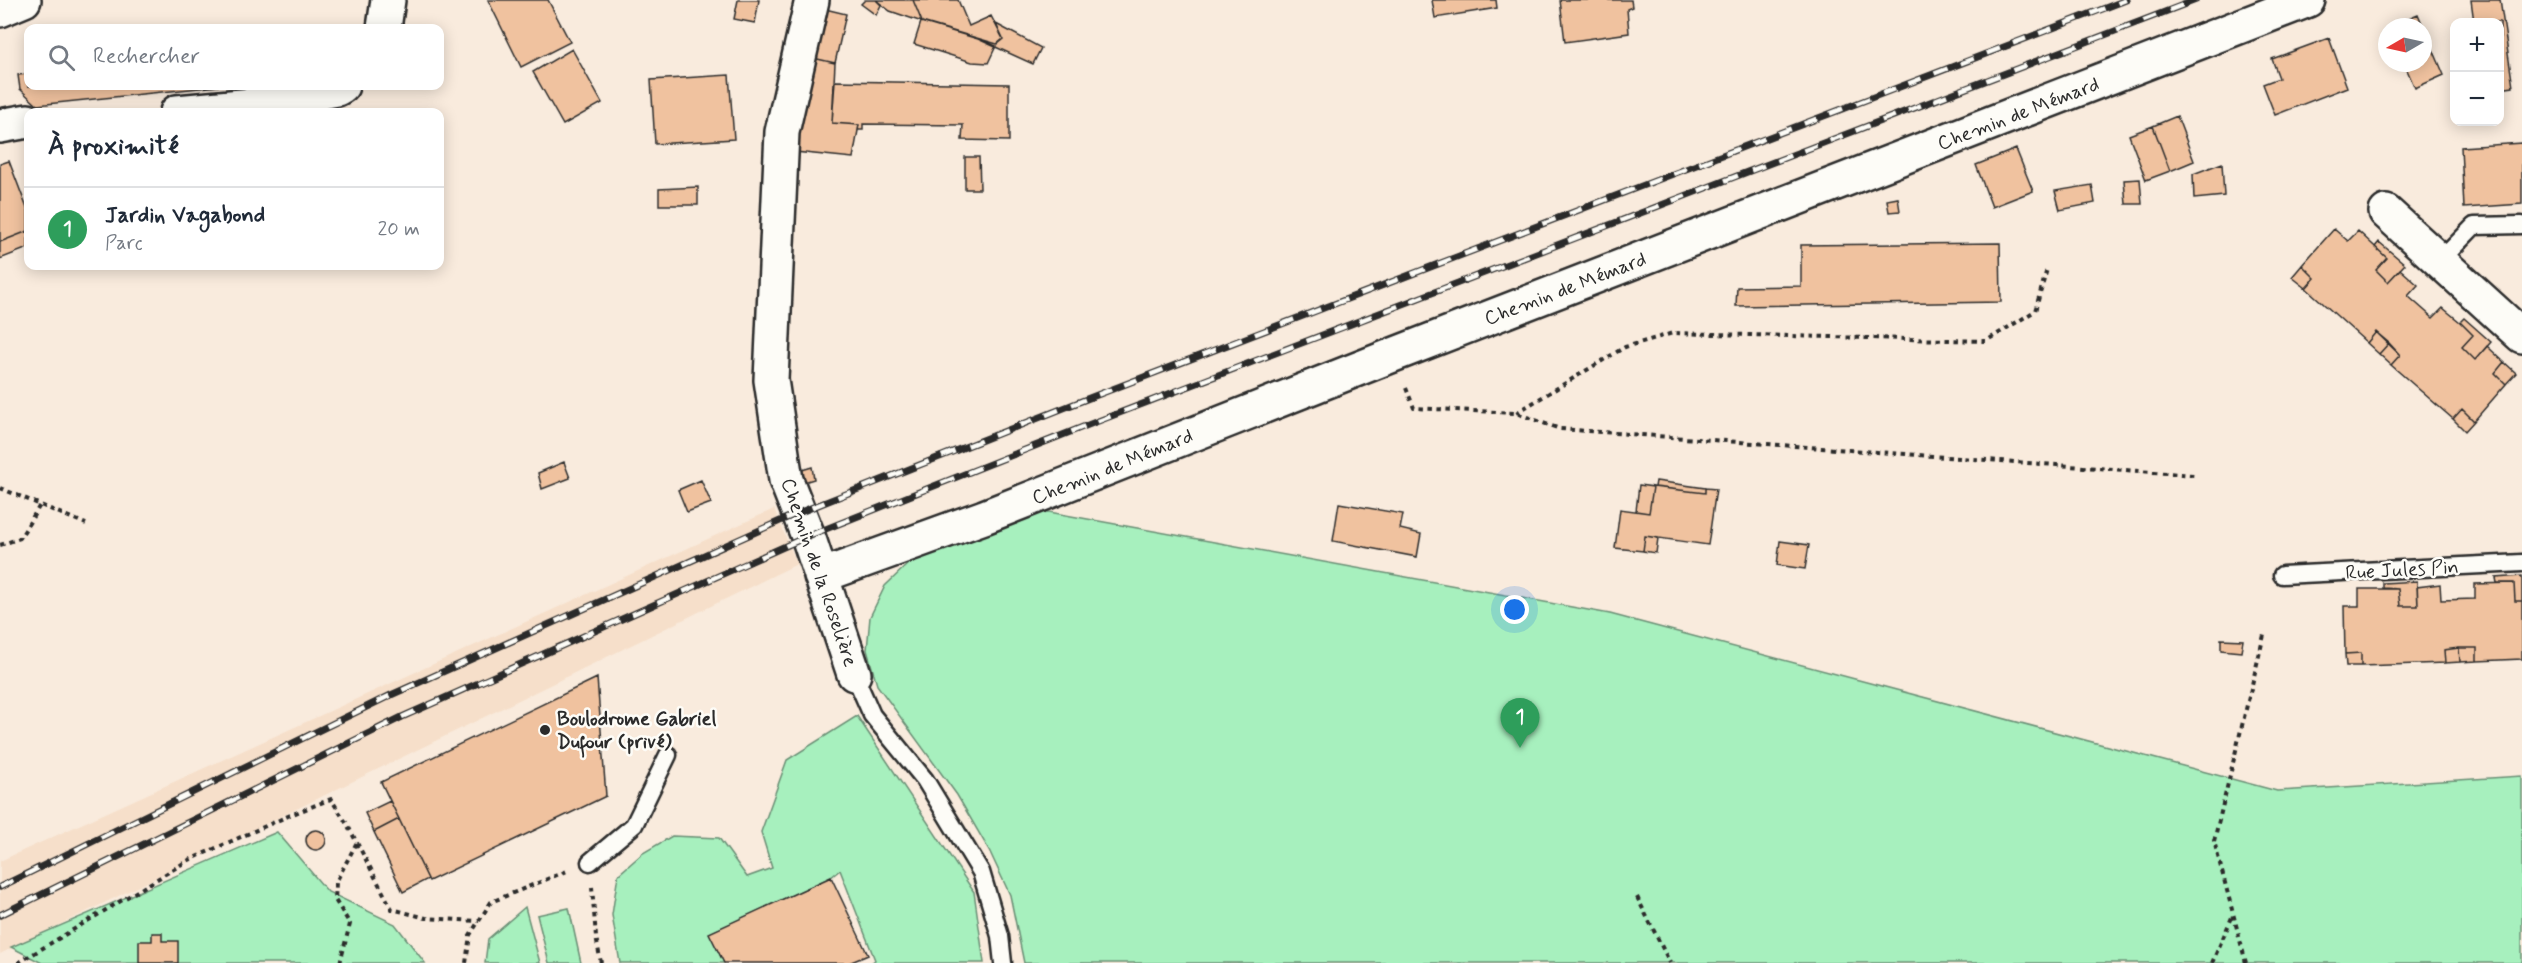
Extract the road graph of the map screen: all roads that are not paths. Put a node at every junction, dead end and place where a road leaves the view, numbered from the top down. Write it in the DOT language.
graph roads {
  1 [pos="24,0"];
  2 [pos="388,0"];
  3 [pos="812,0"];
  4 [pos="2308,0"];
  5 [pos="0,10"];
  6 [pos="385,24"];
  7 [pos="332,90"];
  8 [pos="220,108"];
  9 [pos="24,122"];
  10 [pos="0,126"];
  11 [pos="2386,212"];
  12 [pos="2522,225"];
  13 [pos="2440,261"];
  14 [pos="2522,336"];
  15 [pos="2522,563"];
  16 [pos="2282,574"];
  17 [pos="821,576"];
  18 [pos="854,674"];
  19 [pos="668,755"];
  20 [pos="590,862"];
  21 [pos="1003,963"];
  1 -- 5 [label="street"];
  2 -- 6 [label="street"];
  3 -- 17 [label="street, Chemin de la Roselière"];
  4 -- 17 [label="street, Chemin de Mémard"];
  7 -- 8 [label="street"];
  9 -- 10 [label="street"];
  11 -- 13 [label="street"];
  12 -- 13 [label="lane"];
  13 -- 14 [label="street"];
  15 -- 16 [label="lane, Rue Jules Pin"];
  17 -- 18 [label="street, Chemin de la Roselière"];
  18 -- 21 [label="lane, Chemin de la Roselière"];
  19 -- 20 [label="lane"];
}
